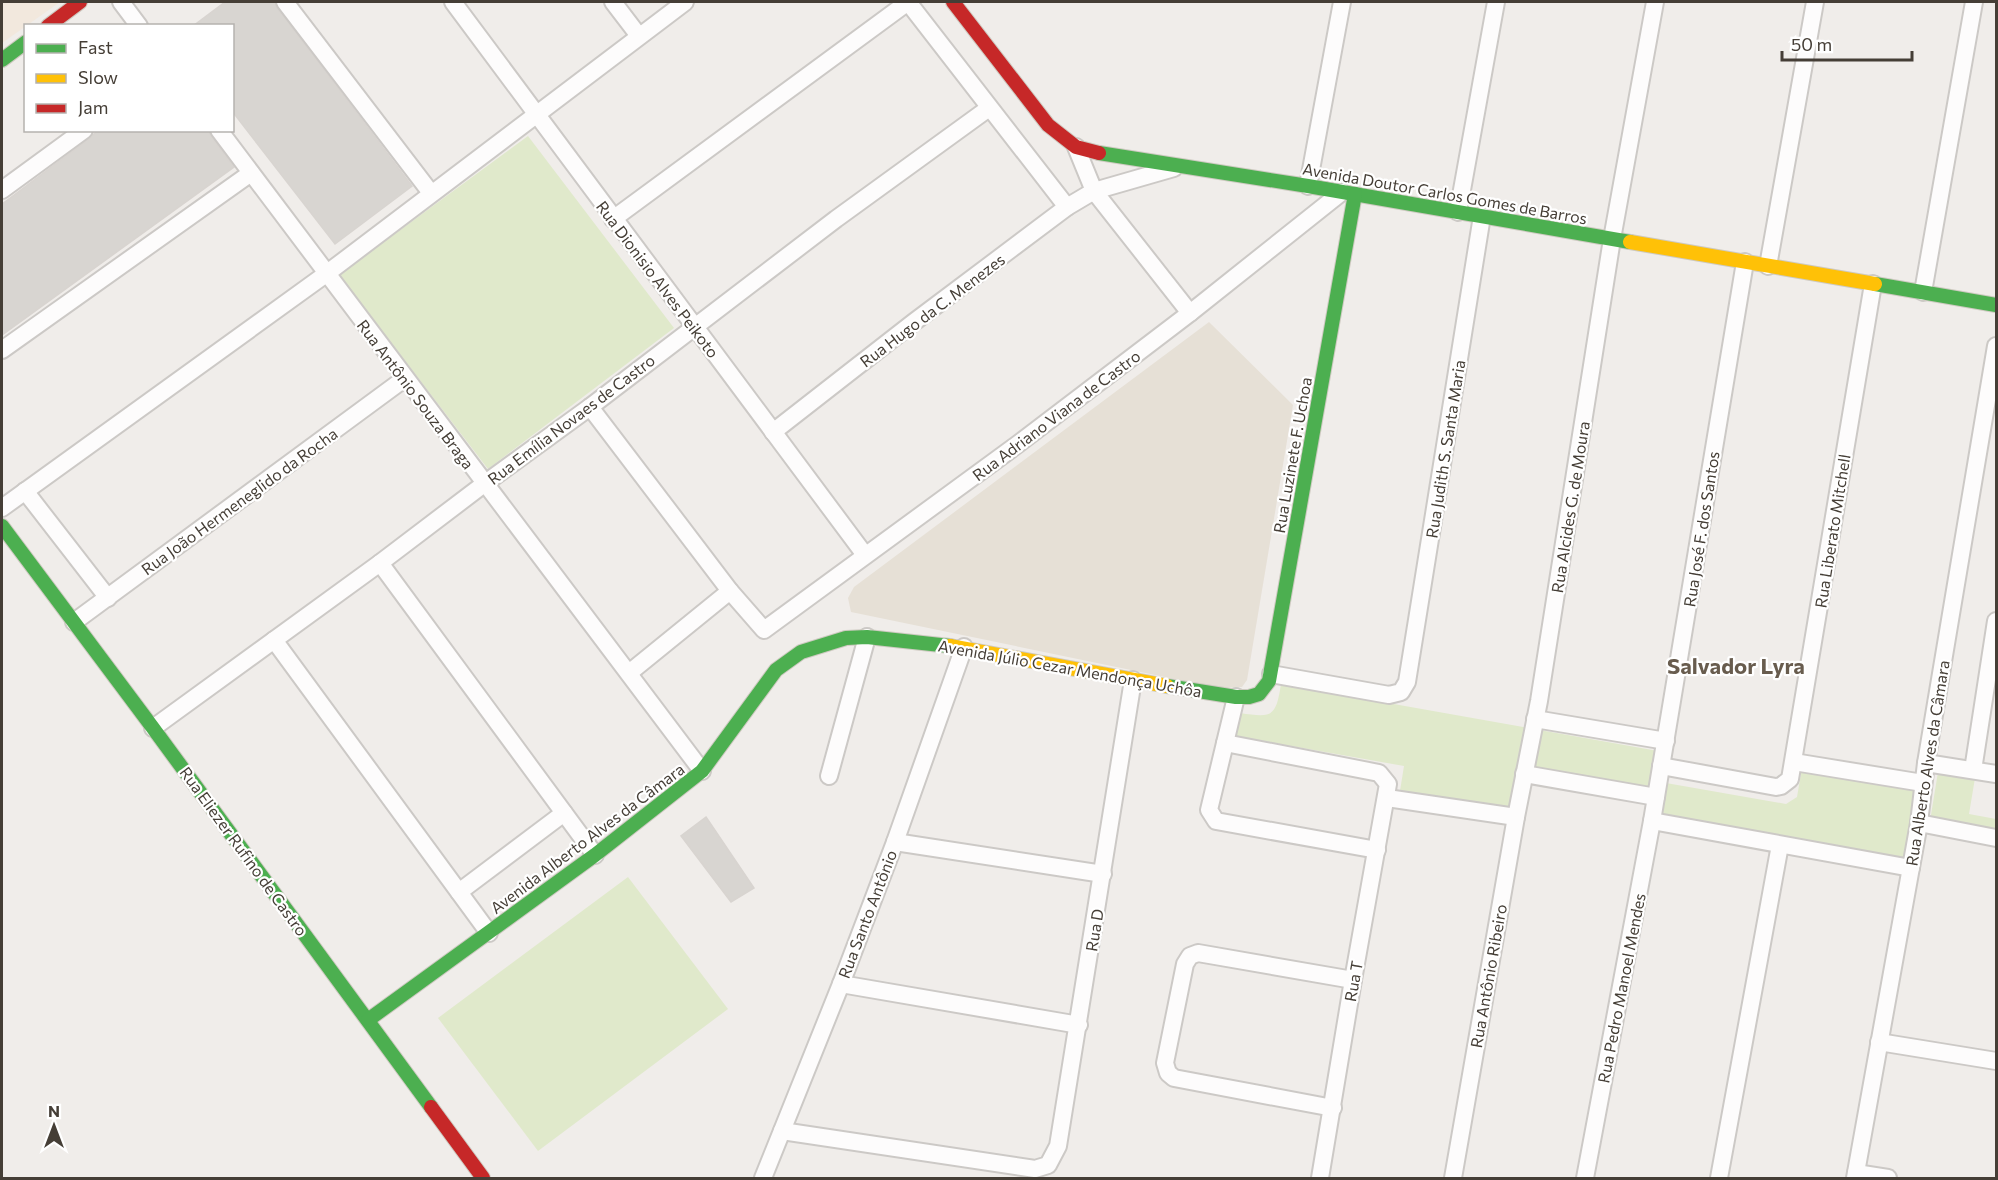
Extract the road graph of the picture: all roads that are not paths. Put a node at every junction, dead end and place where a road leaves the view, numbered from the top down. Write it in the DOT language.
graph roads {
  1 [pos="80,2"];
  2 [pos="121,2"];
  3 [pos="285,2"];
  4 [pos="453,2"];
  5 [pos="613,2"];
  6 [pos="685,2"];
  7 [pos="908,2"];
  8 [pos="953,2"];
  9 [pos="1342,2"];
  10 [pos="1496,2"];
  11 [pos="1655,2"];
  12 [pos="1815,2"];
  13 [pos="1974,2"];
  14 [pos="51,24"];
  15 [pos="138,24"];
  16 [pos="639,36"];
  17 [pos="24,44"];
  18 [pos="2,60"];
  19 [pos="988,108"];
  20 [pos="536,114"];
  21 [pos="81,132"];
  22 [pos="220,132"];
  23 [pos="1076,147"];
  24 [pos="1180,166"];
  25 [pos="251,174"];
  26 [pos="1308,186"];
  27 [pos="2,190"];
  28 [pos="1094,191"];
  29 [pos="431,193"];
  30 [pos="1349,193"];
  31 [pos="1067,207"];
  32 [pos="1458,212"];
  33 [pos="1482,216"];
  34 [pos="613,219"];
  35 [pos="1612,239"];
  36 [pos="1745,262"];
  37 [pos="1768,266"];
  38 [pos="326,274"];
  39 [pos="1873,284"];
  40 [pos="1923,292"];
  41 [pos="1996,305"];
  42 [pos="1190,313"];
  43 [pos="693,327"];
  44 [pos="1996,346"];
  45 [pos="2,350"];
  46 [pos="404,379"];
  47 [pos="590,407"];
  48 [pos="773,432"];
  49 [pos="484,484"];
  50 [pos="25,491"];
  51 [pos="2,508"];
  52 [pos="2,526"];
  53 [pos="865,555"];
  54 [pos="380,563"];
  55 [pos="730,591"];
  56 [pos="108,598"];
  57 [pos="1996,621"];
  58 [pos="74,622"];
  59 [pos="867,637"];
  60 [pos="274,640"];
  61 [pos="964,647"];
  62 [pos="1994,649"];
  63 [pos="629,673"];
  64 [pos="1270,674"];
  65 [pos="1133,680"];
  66 [pos="1990,689"];
  67 [pos="1236,697"];
  68 [pos="1535,719"];
  69 [pos="153,728"];
  70 [pos="1666,741"];
  71 [pos="1225,743"];
  72 [pos="1794,762"];
  73 [pos="1926,763"];
  74 [pos="1661,766"];
  75 [pos="1973,770"];
  76 [pos="702,771"];
  77 [pos="1524,774"];
  78 [pos="1996,774"];
  79 [pos="829,776"];
  80 [pos="1923,783"];
  81 [pos="1387,791"];
  82 [pos="1656,797"];
  83 [pos="564,813"];
  84 [pos="1516,817"];
  85 [pos="1652,820"];
  86 [pos="1919,823"];
  87 [pos="1996,838"];
  88 [pos="895,842"];
  89 [pos="1780,845"];
  90 [pos="1377,850"];
  91 [pos="596,855"];
  92 [pos="1911,868"];
  93 [pos="1103,874"];
  94 [pos="459,892"];
  95 [pos="489,933"];
  96 [pos="1353,980"];
  97 [pos="841,984"];
  98 [pos="368,1020"];
  99 [pos="1079,1025"];
  100 [pos="1880,1042"];
  101 [pos="1996,1061"];
  102 [pos="1333,1108"];
  103 [pos="782,1131"];
  104 [pos="1856,1176"];
  105 [pos="483,1179"];
  106 [pos="763,1179"];
  107 [pos="1320,1179"];
  108 [pos="1453,1179"];
  109 [pos="1585,1179"];
  110 [pos="1719,1179"];
  111 [pos="1888,1179"];
  1 -- 14 [label="street"];
  2 -- 15 [label="street"];
  3 -- 29 [label="street"];
  4 -- 20 [label="street, Rua Dionisio Alves Peikoto"];
  5 -- 16 [label="street"];
  6 -- 16 [label="street"];
  7 -- 19 [label="street"];
  7 -- 34 [label="street"];
  8 -- 23 [label="street, Avenida Doutor Carlos Gomes de Barros"];
  9 -- 26 [label="street"];
  10 -- 32 [label="street"];
  11 -- 35 [label="street, Rua Alcides G. de Moura"];
  12 -- 37 [label="street"];
  13 -- 40 [label="street"];
  16 -- 20 [label="street"];
  17 -- 18 [label="street"];
  19 -- 31 [label="street"];
  19 -- 43 [label="street, Rua Emília Novaes de Castro"];
  20 -- 29 [label="street"];
  20 -- 34 [label="street, Rua Dionisio Alves Peikoto"];
  21 -- 27 [label="street"];
  22 -- 25 [label="street, Rua Antônio Souza Braga"];
  23 -- 24 [label="street, Avenida Doutor Carlos Gomes de Barros"];
  23 -- 28 [label="street"];
  24 -- 26 [label="street, Avenida Doutor Carlos Gomes de Barros"];
  24 -- 28 [label="street, Rua Hugo da C. Menezes"];
  25 -- 38 [label="street, Rua Antônio Souza Braga"];
  25 -- 45 [label="street"];
  26 -- 30 [label="street, Avenida Doutor Carlos Gomes de Barros"];
  28 -- 31 [label="street, Rua Hugo da C. Menezes"];
  28 -- 42 [label="street"];
  29 -- 38 [label="street"];
  30 -- 32 [label="street, Avenida Doutor Carlos Gomes de Barros"];
  30 -- 42 [label="street, Rua Adriano Viana de Castro"];
  30 -- 64 [label="street, Rua Luzinete F. Uchoa"];
  31 -- 48 [label="street, Rua Hugo da C. Menezes"];
  32 -- 33 [label="street, Avenida Doutor Carlos Gomes de Barros"];
  33 -- 35 [label="street, Avenida Doutor Carlos Gomes de Barros"];
  33 -- 64 [label="street, Rua Judith S. Santa Maria"];
  34 -- 43 [label="street, Rua Dionisio Alves Peikoto"];
  35 -- 36 [label="street, Avenida Doutor Carlos Gomes de Barros"];
  35 -- 68 [label="street, Rua Alcides G. de Moura"];
  36 -- 37 [label="street, Avenida Doutor Carlos Gomes de Barros"];
  36 -- 70 [label="street, Rua José F. dos Santos"];
  37 -- 39 [label="street, Avenida Doutor Carlos Gomes de Barros"];
  38 -- 46 [label="street, Rua Antônio Souza Braga"];
  38 -- 50 [label="street"];
  39 -- 40 [label="street, Avenida Doutor Carlos Gomes de Barros"];
  39 -- 72 [label="street, Rua Liberato Mitchell"];
  40 -- 41 [label="street, Avenida Doutor Carlos Gomes de Barros"];
  42 -- 53 [label="street, Rua Adriano Viana de Castro"];
  43 -- 47 [label="street, Rua Emília Novaes de Castro"];
  43 -- 48 [label="street, Rua Dionisio Alves Peikoto"];
  44 -- 73 [label="street, Rua Alberto Alves da Câmara"];
  46 -- 49 [label="street, Rua Antônio Souza Braga"];
  46 -- 56 [label="street, Rua João Hermeneglido da Rocha"];
  47 -- 49 [label="street, Rua Emília Novaes de Castro"];
  47 -- 55 [label="street"];
  48 -- 53 [label="street, Rua Dionisio Alves Peikoto"];
  49 -- 54 [label="street, Rua Emília Novaes de Castro"];
  49 -- 63 [label="street, Rua Antônio Souza Braga"];
  50 -- 51 [label="street"];
  50 -- 56 [label="street"];
  52 -- 58 [label="street, Rua Eliezer Rufino de Castro"];
  53 -- 55 [label="street, Rua Adriano Viana de Castro"];
  54 -- 60 [label="street, Rua Emília Novaes de Castro"];
  54 -- 83 [label="street"];
  55 -- 63 [label="street"];
  56 -- 58 [label="street, Rua João Hermeneglido da Rocha"];
  57 -- 62 [label="street"];
  58 -- 69 [label="street, Rua Eliezer Rufino de Castro"];
  59 -- 61 [label="street, Avenida Júlio Cezar Mendonça Uchôa"];
  59 -- 76 [label="street, Avenida Alberto Alves da Câmara"];
  59 -- 79 [label="street"];
  60 -- 69 [label="street, Rua Emília Novaes de Castro"];
  60 -- 94 [label="street"];
  61 -- 65 [label="street, Avenida Júlio Cezar Mendonça Uchôa"];
  61 -- 88 [label="street, Rua Santo Antônio"];
  62 -- 66 [label="street"];
  63 -- 76 [label="street, Rua Antônio Souza Braga"];
  64 -- 67 [label="street, Rua Luzinete F. Uchoa"];
  65 -- 67 [label="street, Avenida Júlio Cezar Mendonça Uchôa"];
  65 -- 93 [label="street, Rua D"];
  66 -- 75 [label="street"];
  67 -- 71 [label="street"];
  68 -- 70 [label="street"];
  68 -- 77 [label="street, Rua Alcides G. de Moura"];
  69 -- 98 [label="street, Rua Eliezer Rufino de Castro"];
  70 -- 74 [label="street, Rua José F. dos Santos"];
  71 -- 81 [label="street"];
  71 -- 90 [label="street"];
  72 -- 74 [label="street, Rua Liberato Mitchell"];
  72 -- 80 [label="street"];
  73 -- 75 [label="street"];
  73 -- 80 [label="street, Rua Alberto Alves da Câmara"];
  74 -- 82 [label="street, Rua José F. dos Santos"];
  75 -- 78 [label="street"];
  76 -- 91 [label="street, Avenida Alberto Alves da Câmara"];
  77 -- 82 [label="street"];
  77 -- 84 [label="street, Rua Antônio Ribeiro"];
  80 -- 86 [label="street, Rua Alberto Alves da Câmara"];
  81 -- 84 [label="street"];
  81 -- 90 [label="street, Rua T"];
  82 -- 85 [label="street, Rua Pedro Manoel Mendes"];
  83 -- 91 [label="street"];
  83 -- 94 [label="street"];
  84 -- 108 [label="street, Rua Antônio Ribeiro"];
  85 -- 89 [label="street"];
  85 -- 109 [label="street, Rua Pedro Manoel Mendes"];
  86 -- 87 [label="street"];
  86 -- 92 [label="street, Rua Alberto Alves da Câmara"];
  88 -- 93 [label="street"];
  88 -- 97 [label="street, Rua Santo Antônio"];
  89 -- 92 [label="street"];
  89 -- 110 [label="street"];
  90 -- 96 [label="street, Rua T"];
  91 -- 95 [label="street, Avenida Alberto Alves da Câmara"];
  92 -- 100 [label="street, Rua Alberto Alves da Câmara"];
  93 -- 99 [label="street, Rua D"];
  94 -- 95 [label="street"];
  95 -- 98 [label="street, Avenida Alberto Alves da Câmara"];
  96 -- 102 [label="street, Rua T"];
  96 -- 102 [label="street"];
  97 -- 99 [label="street"];
  97 -- 103 [label="street, Rua Santo Antônio"];
  98 -- 105 [label="street, Rua Eliezer Rufino de Castro"];
  99 -- 103 [label="street, Rua D"];
  100 -- 101 [label="street"];
  100 -- 104 [label="street, Rua Alberto Alves da Câmara"];
  102 -- 107 [label="street, Rua T"];
  103 -- 106 [label="street, Rua Santo Antônio"];
  104 -- 111 [label="street"];
}
